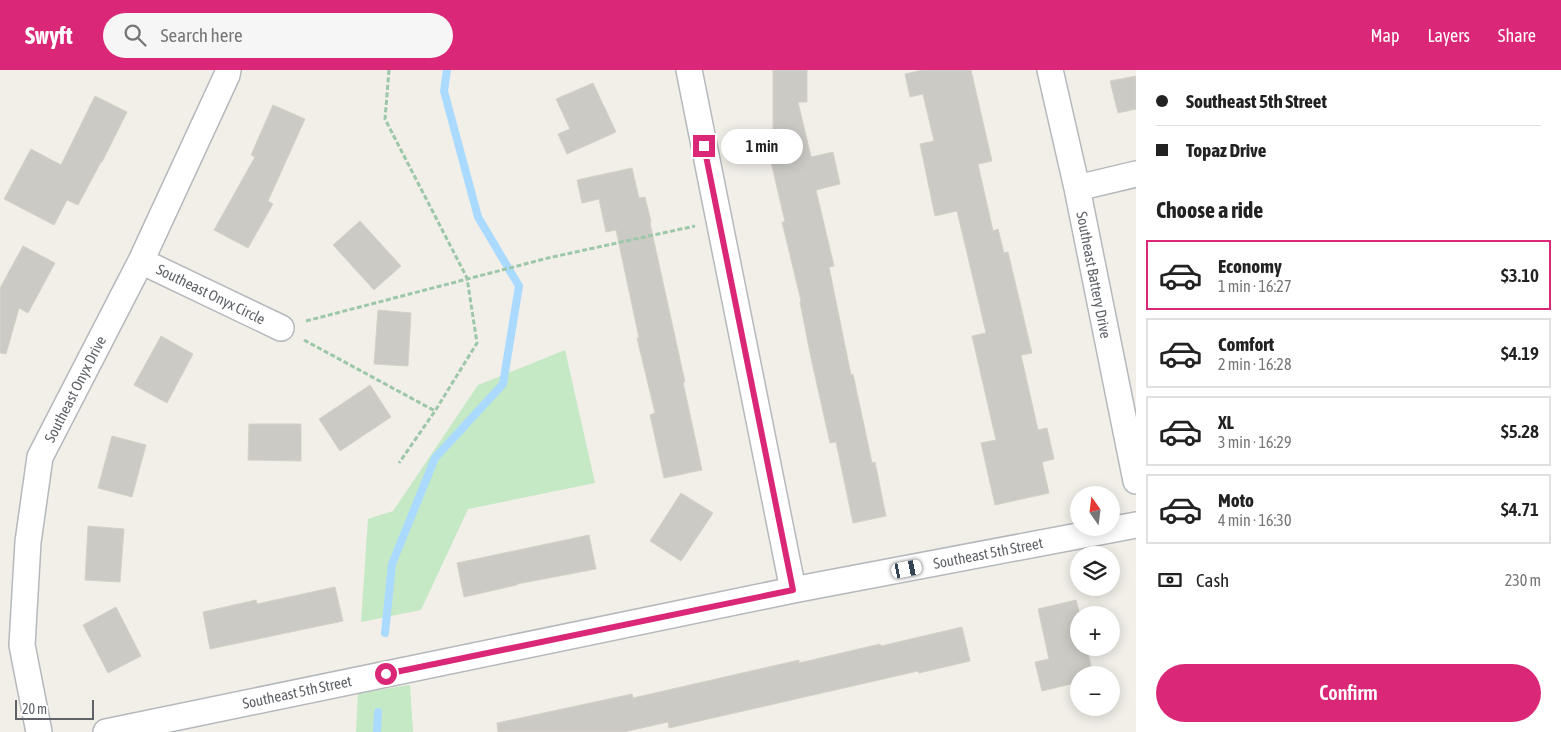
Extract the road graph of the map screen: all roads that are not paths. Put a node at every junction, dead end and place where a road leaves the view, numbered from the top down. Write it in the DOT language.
graph roads {
  1 [pos="228,70"];
  2 [pos="689,70"];
  3 [pos="1050,70"];
  4 [pos="1136,174"];
  5 [pos="1077,188"];
  6 [pos="141,261"];
  7 [pos="281,328"];
  8 [pos="1136,481"];
  9 [pos="1136,525"];
  10 [pos="793,590"];
  11 [pos="39,732"];
  12 [pos="106,732"];
  1 -- 6 [label="street, Southeast Onyx Drive"];
  2 -- 10 [label="street"];
  3 -- 5 [label="street, Southeast Battery Drive"];
  4 -- 5 [label="street"];
  5 -- 8 [label="street, Southeast Battery Drive"];
  6 -- 7 [label="street, Southeast Onyx Circle"];
  6 -- 11 [label="street, Southeast Onyx Drive"];
  9 -- 10 [label="street, Southeast 5th Street"];
  10 -- 12 [label="street, Southeast 5th Street"];
}
